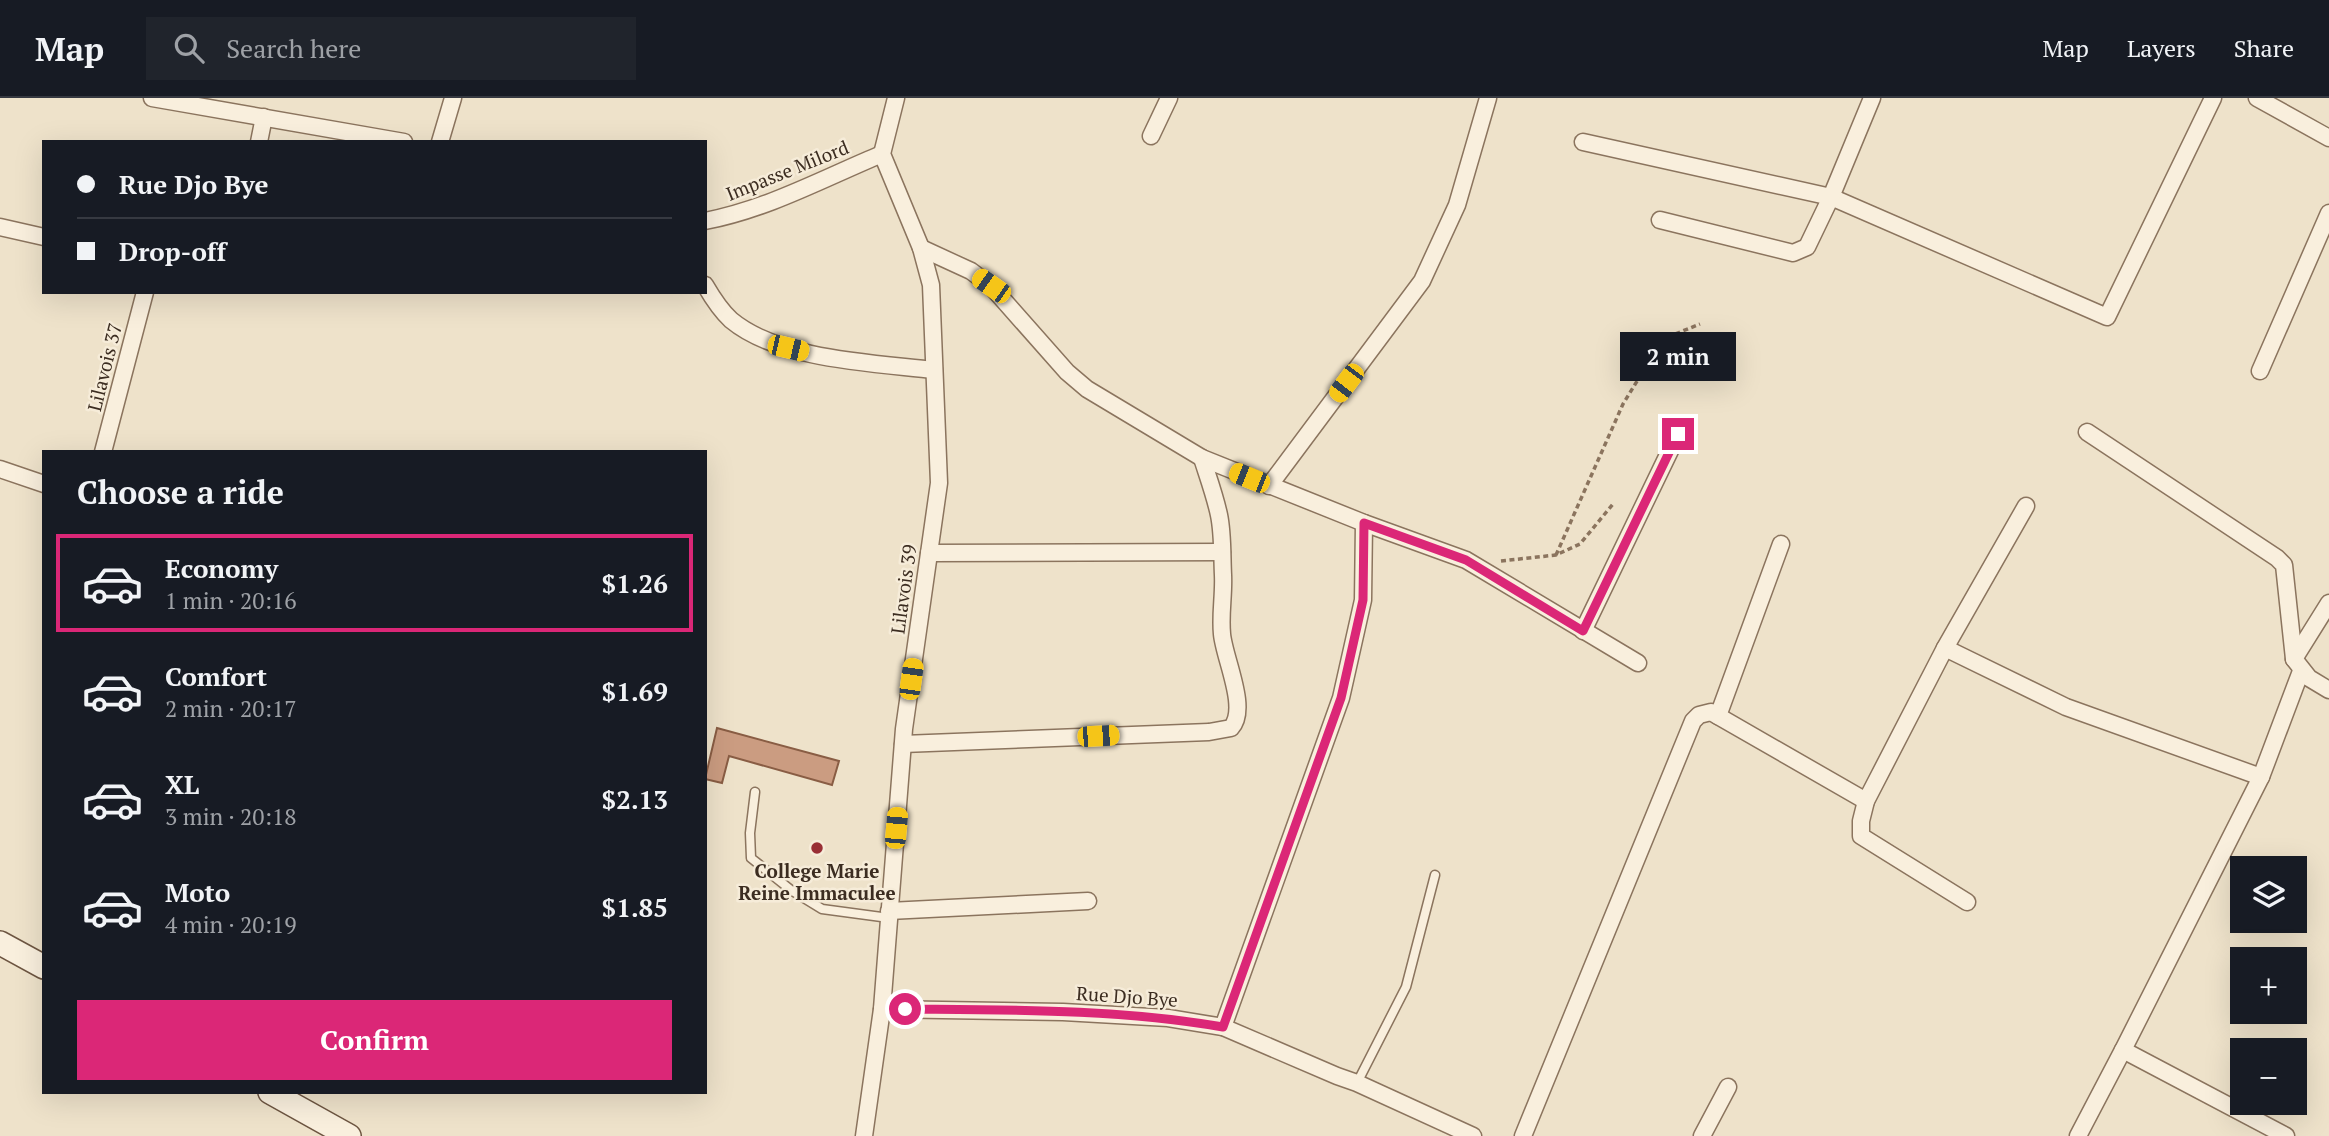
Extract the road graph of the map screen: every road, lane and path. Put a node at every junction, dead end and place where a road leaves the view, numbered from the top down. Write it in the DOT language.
graph roads {
  1 [pos="152,98"];
  2 [pos="453,98"];
  3 [pos="896,98"];
  4 [pos="1170,98"];
  5 [pos="1488,98"];
  6 [pos="1872,98"];
  7 [pos="2213,98"];
  8 [pos="2257,98"];
  9 [pos="264,117"];
  10 [pos="1151,136"];
  11 [pos="2329,138"];
  12 [pos="259,140"];
  13 [pos="393,140"];
  14 [pos="441,140"];
  15 [pos="1583,142"];
  16 [pos="882,154"];
  17 [pos="1831,197"];
  18 [pos="2329,213"];
  19 [pos="1660,220"];
  20 [pos="707,221"];
  21 [pos="0,227"];
  22 [pos="42,237"];
  23 [pos="921,248"];
  24 [pos="707,288"];
  25 [pos="144,294"];
  26 [pos="1700,324"];
  27 [pos="934,370"];
  28 [pos="2260,371"];
  29 [pos="2087,432"];
  30 [pos="1678,434"];
  31 [pos="104,450"];
  32 [pos="1202,458"];
  33 [pos="0,469"];
  34 [pos="42,483"];
  35 [pos="1269,486"];
  36 [pos="1613,503"];
  37 [pos="2026,506"];
  38 [pos="1364,523"];
  39 [pos="1781,544"];
  40 [pos="1222,552"];
  41 [pos="929,553"];
  42 [pos="1556,555"];
  43 [pos="1466,560"];
  44 [pos="2329,603"];
  45 [pos="1583,631"];
  46 [pos="1945,648"];
  47 [pos="1638,663"];
  48 [pos="2298,665"];
  49 [pos="2329,690"];
  50 [pos="1718,716"];
  51 [pos="903,744"];
  52 [pos="2261,777"];
  53 [pos="755,792"];
  54 [pos="1866,801"];
  55 [pos="1435,875"];
  56 [pos="1088,901"];
  57 [pos="1967,902"];
  58 [pos="889,915"];
  59 [pos="0,943"];
  60 [pos="42,966"];
  61 [pos="882,1009"];
  62 [pos="1223,1027"];
  63 [pos="2123,1050"];
  64 [pos="1357,1083"];
  65 [pos="1728,1087"];
  66 [pos="274,1094"];
  67 [pos="349,1136"];
  68 [pos="864,1136"];
  69 [pos="1473,1136"];
  70 [pos="1523,1136"];
  71 [pos="1702,1136"];
  72 [pos="2078,1136"];
  73 [pos="2286,1136"];
  1 -- 9 [label="street"];
  2 -- 14 [label="street"];
  3 -- 16 [label="street"];
  4 -- 10 [label="street"];
  5 -- 35 [label="street"];
  6 -- 17 [label="street"];
  7 -- 17 [label="street"];
  8 -- 11 [label="street"];
  9 -- 12 [label="street"];
  9 -- 13 [label="street"];
  15 -- 17 [label="street"];
  16 -- 20 [label="street, Impasse Milord"];
  16 -- 23 [label="street, Lilavois 39"];
  17 -- 19 [label="street"];
  18 -- 28 [label="street"];
  21 -- 22 [label="street"];
  23 -- 27 [label="street, Lilavois 39"];
  23 -- 32 [label="street"];
  24 -- 27 [label="street"];
  25 -- 31 [label="street, Lilavois 37"];
  26 -- 42 [label="path"];
  27 -- 41 [label="street, Lilavois 39"];
  29 -- 48 [label="street"];
  30 -- 45 [label="street"];
  32 -- 35 [label="street"];
  32 -- 40 [label="street"];
  33 -- 34 [label="street"];
  35 -- 38 [label="street"];
  36 -- 42 [label="path"];
  37 -- 46 [label="street"];
  38 -- 43 [label="street"];
  38 -- 62 [label="street"];
  39 -- 50 [label="street"];
  40 -- 41 [label="street"];
  40 -- 51 [label="street"];
  41 -- 51 [label="street, Lilavois 39"];
  42 -- 43 [label="path"];
  43 -- 45 [label="street"];
  44 -- 48 [label="street"];
  45 -- 47 [label="street"];
  46 -- 52 [label="street"];
  46 -- 54 [label="street"];
  48 -- 49 [label="street"];
  48 -- 52 [label="street"];
  50 -- 54 [label="street"];
  50 -- 70 [label="street"];
  51 -- 58 [label="street, Lilavois 39"];
  52 -- 63 [label="street"];
  53 -- 58 [label="lane"];
  54 -- 57 [label="street"];
  55 -- 64 [label="lane"];
  56 -- 58 [label="street"];
  58 -- 61 [label="street, Lilavois 39"];
  59 -- 60 [label="main road"];
  61 -- 62 [label="street, Rue Djo Bye"];
  61 -- 68 [label="street, Lilavois 39"];
  62 -- 64 [label="street, Rue Djo Bye"];
  63 -- 72 [label="street"];
  63 -- 73 [label="street"];
  64 -- 69 [label="street, Rue Djo Bye"];
  65 -- 71 [label="street"];
  66 -- 67 [label="main road"];
}
